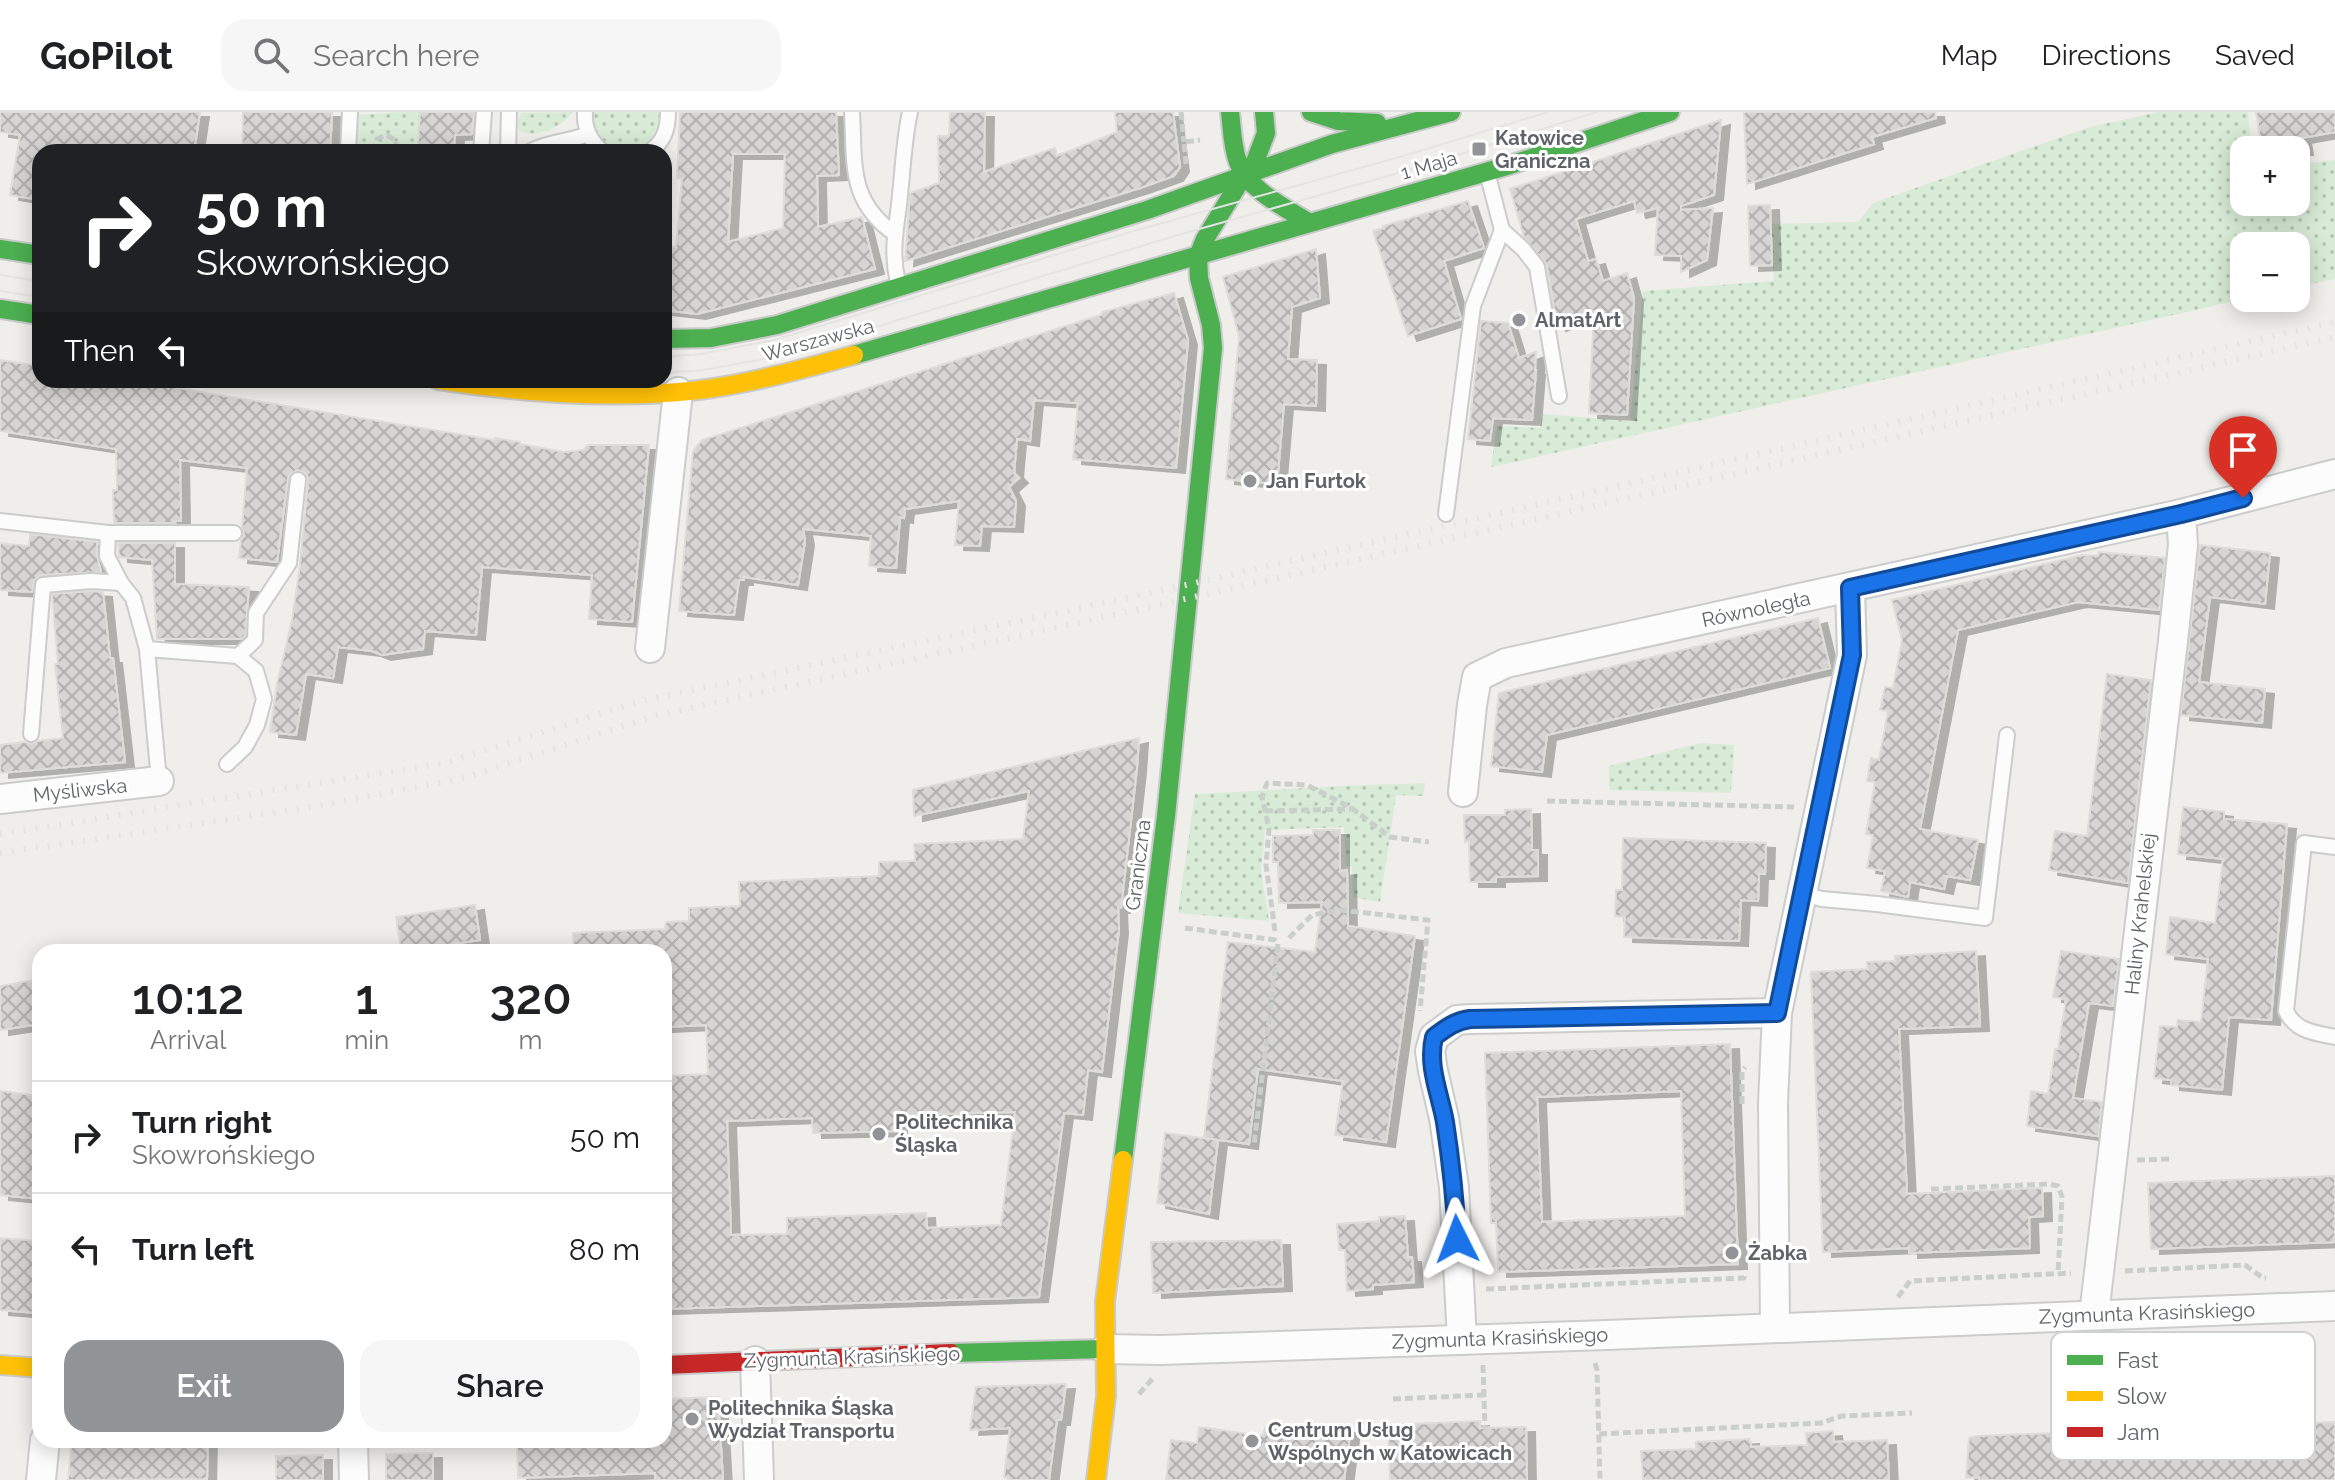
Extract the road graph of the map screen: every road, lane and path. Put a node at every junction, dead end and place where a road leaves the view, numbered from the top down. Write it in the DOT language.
graph roads {
  1 [pos="350,112"];
  2 [pos="484,112"];
  3 [pos="509,112"];
  4 [pos="585,112"];
  5 [pos="668,112"];
  6 [pos="852,112"];
  7 [pos="910,112"];
  8 [pos="1181,112"];
  9 [pos="1230,112"];
  10 [pos="1264,112"];
  11 [pos="1311,112"];
  12 [pos="1451,112"];
  13 [pos="1670,112"];
  14 [pos="1401,119"];
  15 [pos="588,134"];
  16 [pos="1184,142"];
  17 [pos="348,144"];
  18 [pos="376,144"];
  19 [pos="396,144"];
  20 [pos="482,144"];
  21 [pos="508,144"];
  22 [pos="555,144"];
  23 [pos="594,144"];
  24 [pos="656,144"];
  25 [pos="1486,172"];
  26 [pos="1244,175"];
  27 [pos="1147,210"];
  28 [pos="1164,222"];
  29 [pos="1308,222"];
  30 [pos="1502,230"];
  31 [pos="895,234"];
  32 [pos="0,249"];
  33 [pos="1193,251"];
  34 [pos="32,254"];
  35 [pos="899,287"];
  36 [pos="0,309"];
  37 [pos="32,314"];
  38 [pos="672,339"];
  39 [pos="510,388"];
  40 [pos="678,392"];
  41 [pos="1559,396"];
  42 [pos="2335,474"];
  43 [pos="298,480"];
  44 [pos="1446,514"];
  45 [pos="2181,514"];
  46 [pos="0,521"];
  47 [pos="108,533"];
  48 [pos="234,533"];
  49 [pos="121,583"];
  50 [pos="1850,588"];
  51 [pos="650,648"];
  52 [pos="147,649"];
  53 [pos="238,656"];
  54 [pos="31,734"];
  55 [pos="2007,735"];
  56 [pos="227,764"];
  57 [pos="159,781"];
  58 [pos="1463,792"];
  59 [pos="0,799"];
  60 [pos="1547,801"];
  61 [pos="1803,808"];
  62 [pos="1353,809"];
  63 [pos="1265,811"];
  64 [pos="1429,842"];
  65 [pos="2335,847"];
  66 [pos="1802,894"];
  67 [pos="1172,927"];
  68 [pos="1275,931"];
  69 [pos="1289,938"];
  70 [pos="1777,1013"];
  71 [pos="1418,1020"];
  72 [pos="2335,1037"];
  73 [pos="1750,1062"];
  74 [pos="1742,1119"];
  75 [pos="1254,1145"];
  76 [pos="2172,1159"];
  77 [pos="2128,1160"];
  78 [pos="1931,1189"];
  79 [pos="1744,1262"];
  80 [pos="2099,1272"];
  81 [pos="2058,1274"];
  82 [pos="2277,1278"];
  83 [pos="1476,1289"];
  84 [pos="1898,1297"];
  85 [pos="2335,1306"];
  86 [pos="2094,1315"];
  87 [pos="1775,1327"];
  88 [pos="1472,1348"];
  89 [pos="1105,1349"];
  90 [pos="1590,1357"];
  91 [pos="755,1361"];
  92 [pos="0,1365"];
  93 [pos="672,1365"];
  94 [pos="32,1367"];
  95 [pos="1484,1395"];
  96 [pos="1393,1399"];
  97 [pos="1912,1413"];
  98 [pos="1485,1428"];
  99 [pos="1599,1434"];
  100 [pos="44,1448"];
  101 [pos="353,1448"];
  102 [pos="41,1480"];
  103 [pos="354,1480"];
  104 [pos="759,1480"];
  105 [pos="1096,1480"];
  106 [pos="1600,1480"];
  1 -- 17 [label="lane"];
  2 -- 20 [label="lane"];
  3 -- 21 [label="lane"];
  4 -- 15 [label="lane"];
  5 -- 24 [label="lane"];
  6 -- 31 [label="lane"];
  7 -- 31 [label="lane"];
  8 -- 16 [label="path"];
  9 -- 26 [label="street"];
  10 -- 26 [label="street"];
  11 -- 14 [label="street"];
  12 -- 14 [label="street"];
  13 -- 25 [label="street, 1 Maja"];
  14 -- 26 [label="street"];
  15 -- 22 [label="lane"];
  15 -- 23 [label="lane"];
  18 -- 19 [label="path"];
  25 -- 29 [label="street, 1 Maja"];
  25 -- 30 [label="lane"];
  26 -- 27 [label="street, Warszawska"];
  26 -- 29 [label="street"];
  26 -- 33 [label="street"];
  27 -- 28 [label="street"];
  27 -- 35 [label="street, Warszawska"];
  29 -- 33 [label="street, 1 Maja"];
  30 -- 41 [label="lane"];
  30 -- 44 [label="lane"];
  31 -- 35 [label="lane"];
  32 -- 34 [label="street"];
  33 -- 40 [label="street, Warszawska"];
  33 -- 89 [label="street, Graniczna"];
  35 -- 38 [label="street, Warszawska"];
  36 -- 37 [label="street"];
  39 -- 40 [label="street, Warszawska"];
  40 -- 51 [label="street"];
  42 -- 45 [label="street, Równoległa"];
  43 -- 53 [label="lane"];
  45 -- 50 [label="street, Równoległa"];
  45 -- 80 [label="street, Haliny Krahelskiej"];
  46 -- 47 [label="lane"];
  47 -- 48 [label="lane"];
  47 -- 49 [label="lane"];
  49 -- 52 [label="lane"];
  49 -- 54 [label="lane"];
  50 -- 58 [label="street, Równoległa"];
  50 -- 66 [label="street"];
  52 -- 53 [label="lane"];
  52 -- 57 [label="lane"];
  53 -- 56 [label="lane"];
  55 -- 66 [label="lane"];
  57 -- 59 [label="street, Myśliwska"];
  60 -- 61 [label="path"];
  62 -- 63 [label="path"];
  62 -- 63 [label="path"];
  62 -- 64 [label="path"];
  63 -- 68 [label="path"];
  65 -- 72 [label="lane"];
  66 -- 70 [label="street"];
  67 -- 75 [label="path"];
  69 -- 71 [label="path"];
  70 -- 87 [label="street"];
  70 -- 88 [label="street"];
  73 -- 74 [label="path"];
  76 -- 77 [label="path"];
  78 -- 81 [label="path"];
  79 -- 83 [label="path"];
  80 -- 81 [label="path"];
  80 -- 82 [label="path"];
  80 -- 86 [label="street, Haliny Krahelskiej"];
  81 -- 84 [label="path"];
  85 -- 86 [label="street, Zygmunta Krasińskiego"];
  86 -- 87 [label="street, Zygmunta Krasińskiego"];
  87 -- 88 [label="street, Zygmunta Krasińskiego"];
  88 -- 89 [label="street, Zygmunta Krasińskiego"];
  88 -- 95 [label="path"];
  89 -- 91 [label="street, Zygmunta Krasińskiego"];
  89 -- 105 [label="street, Graniczna"];
  90 -- 99 [label="path"];
  91 -- 93 [label="street, Zygmunta Krasińskiego"];
  91 -- 104 [label="street"];
  92 -- 94 [label="street"];
  95 -- 96 [label="path"];
  95 -- 98 [label="path"];
  97 -- 99 [label="path"];
  99 -- 106 [label="path"];
  100 -- 102 [label="street"];
  101 -- 103 [label="street"];
}
